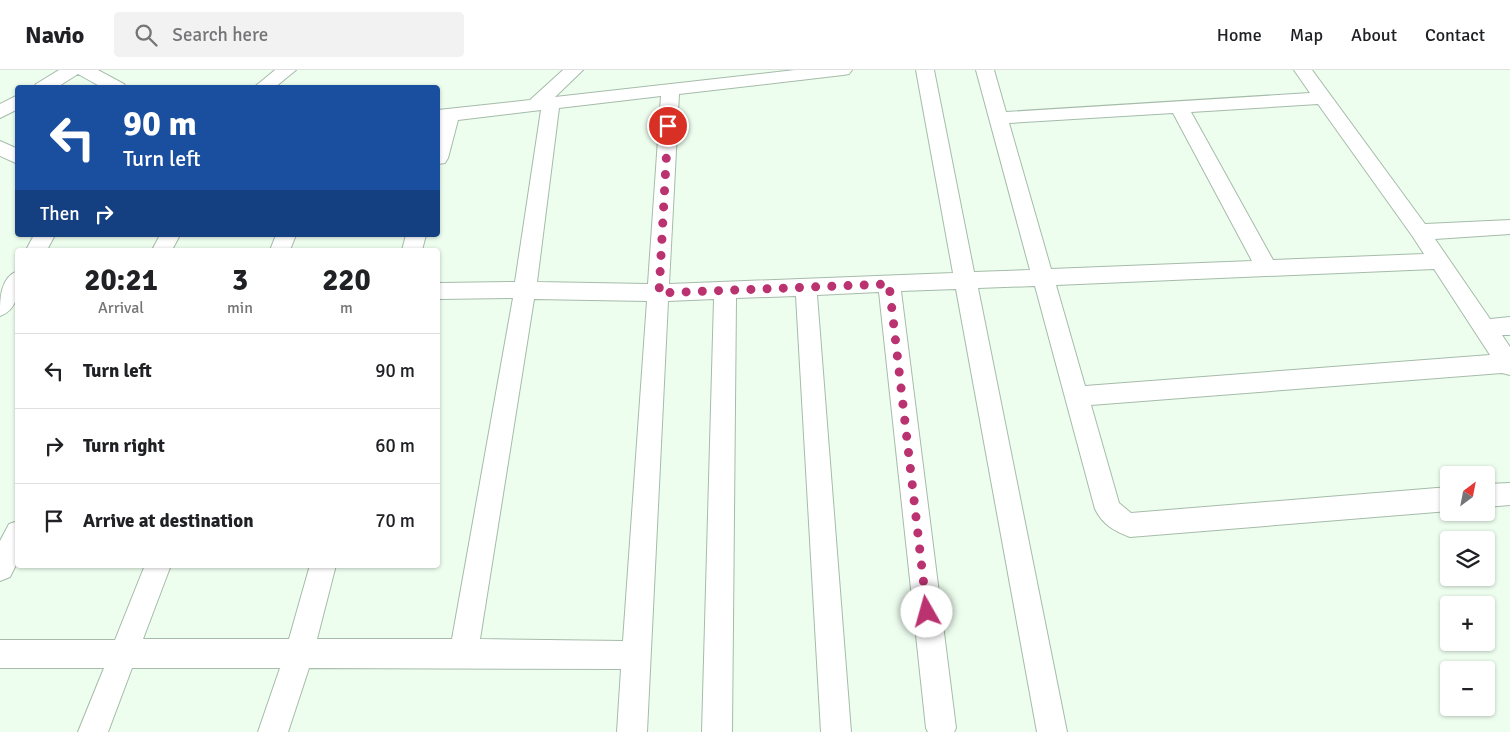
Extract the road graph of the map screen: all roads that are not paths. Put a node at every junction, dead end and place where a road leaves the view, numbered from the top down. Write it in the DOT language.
graph roads {
  1 [pos="72,70"];
  2 [pos="84,70"];
  3 [pos="287,70"];
  4 [pos="574,70"];
  5 [pos="843,70"];
  6 [pos="925,70"];
  7 [pos="985,70"];
  8 [pos="1303,70"];
  9 [pos="47,85"];
  10 [pos="112,85"];
  11 [pos="266,85"];
  12 [pos="670,90"];
  13 [pos="1324,98"];
  14 [pos="15,103"];
  15 [pos="543,104"];
  16 [pos="1179,107"];
  17 [pos="0,112"];
  18 [pos="444,115"];
  19 [pos="999,118"];
  20 [pos="440,144"];
  21 [pos="0,147"];
  22 [pos="15,156"];
  23 [pos="15,163"];
  24 [pos="0,165"];
  25 [pos="1510,226"];
  26 [pos="1420,232"];
  27 [pos="44,237"];
  28 [pos="37,248"];
  29 [pos="1439,261"];
  30 [pos="1267,268"];
  31 [pos="1044,277"];
  32 [pos="966,280"];
  33 [pos="889,284"];
  34 [pos="806,287"];
  35 [pos="524,290"];
  36 [pos="725,290"];
  37 [pos="440,291"];
  38 [pos="659,293"];
  39 [pos="1510,326"];
  40 [pos="1484,328"];
  41 [pos="1509,365"];
  42 [pos="1077,396"];
  43 [pos="1510,494"];
  44 [pos="1495,495"];
  45 [pos="1440,500"];
  46 [pos="15,540"];
  47 [pos="0,568"];
  48 [pos="157,568"];
  49 [pos="323,568"];
  50 [pos="464,653"];
  51 [pos="0,654"];
  52 [pos="124,654"];
  53 [pos="298,654"];
  54 [pos="638,655"];
  55 [pos="941,728"];
  56 [pos="92,732"];
  57 [pos="273,732"];
  58 [pos="632,732"];
  59 [pos="717,732"];
  60 [pos="836,732"];
  61 [pos="1052,732"];
  1 -- 9 [label="street"];
  2 -- 10 [label="street"];
  3 -- 11 [label="street"];
  4 -- 15 [label="street"];
  5 -- 12 [label="street"];
  6 -- 32 [label="street"];
  7 -- 19 [label="street"];
  8 -- 13 [label="street"];
  12 -- 15 [label="street"];
  12 -- 38 [label="street"];
  13 -- 16 [label="street"];
  13 -- 26 [label="street"];
  14 -- 17 [label="street"];
  15 -- 18 [label="street"];
  15 -- 35 [label="street"];
  16 -- 19 [label="street"];
  16 -- 30 [label="street"];
  18 -- 20 [label="street"];
  19 -- 31 [label="street"];
  21 -- 22 [label="street"];
  23 -- 24 [label="street"];
  25 -- 26 [label="street"];
  26 -- 29 [label="street"];
  27 -- 28 [label="street"];
  29 -- 30 [label="street"];
  29 -- 40 [label="street"];
  30 -- 31 [label="street"];
  31 -- 32 [label="street"];
  31 -- 42 [label="street"];
  32 -- 33 [label="street"];
  32 -- 61 [label="street"];
  33 -- 34 [label="street"];
  33 -- 55 [label="street"];
  34 -- 36 [label="street"];
  34 -- 60 [label="street"];
  35 -- 37 [label="street"];
  35 -- 38 [label="street"];
  35 -- 50 [label="street"];
  36 -- 38 [label="street"];
  36 -- 59 [label="street"];
  38 -- 54 [label="street"];
  39 -- 40 [label="street"];
  40 -- 41 [label="street"];
  41 -- 42 [label="street"];
  42 -- 45 [label="street"];
  43 -- 44 [label="street"];
  46 -- 47 [label="street"];
  48 -- 52 [label="street"];
  49 -- 53 [label="street"];
  50 -- 53 [label="street"];
  50 -- 54 [label="street"];
  51 -- 52 [label="street"];
  52 -- 53 [label="street"];
  52 -- 56 [label="street"];
  53 -- 57 [label="street"];
  54 -- 58 [label="street"];
}
